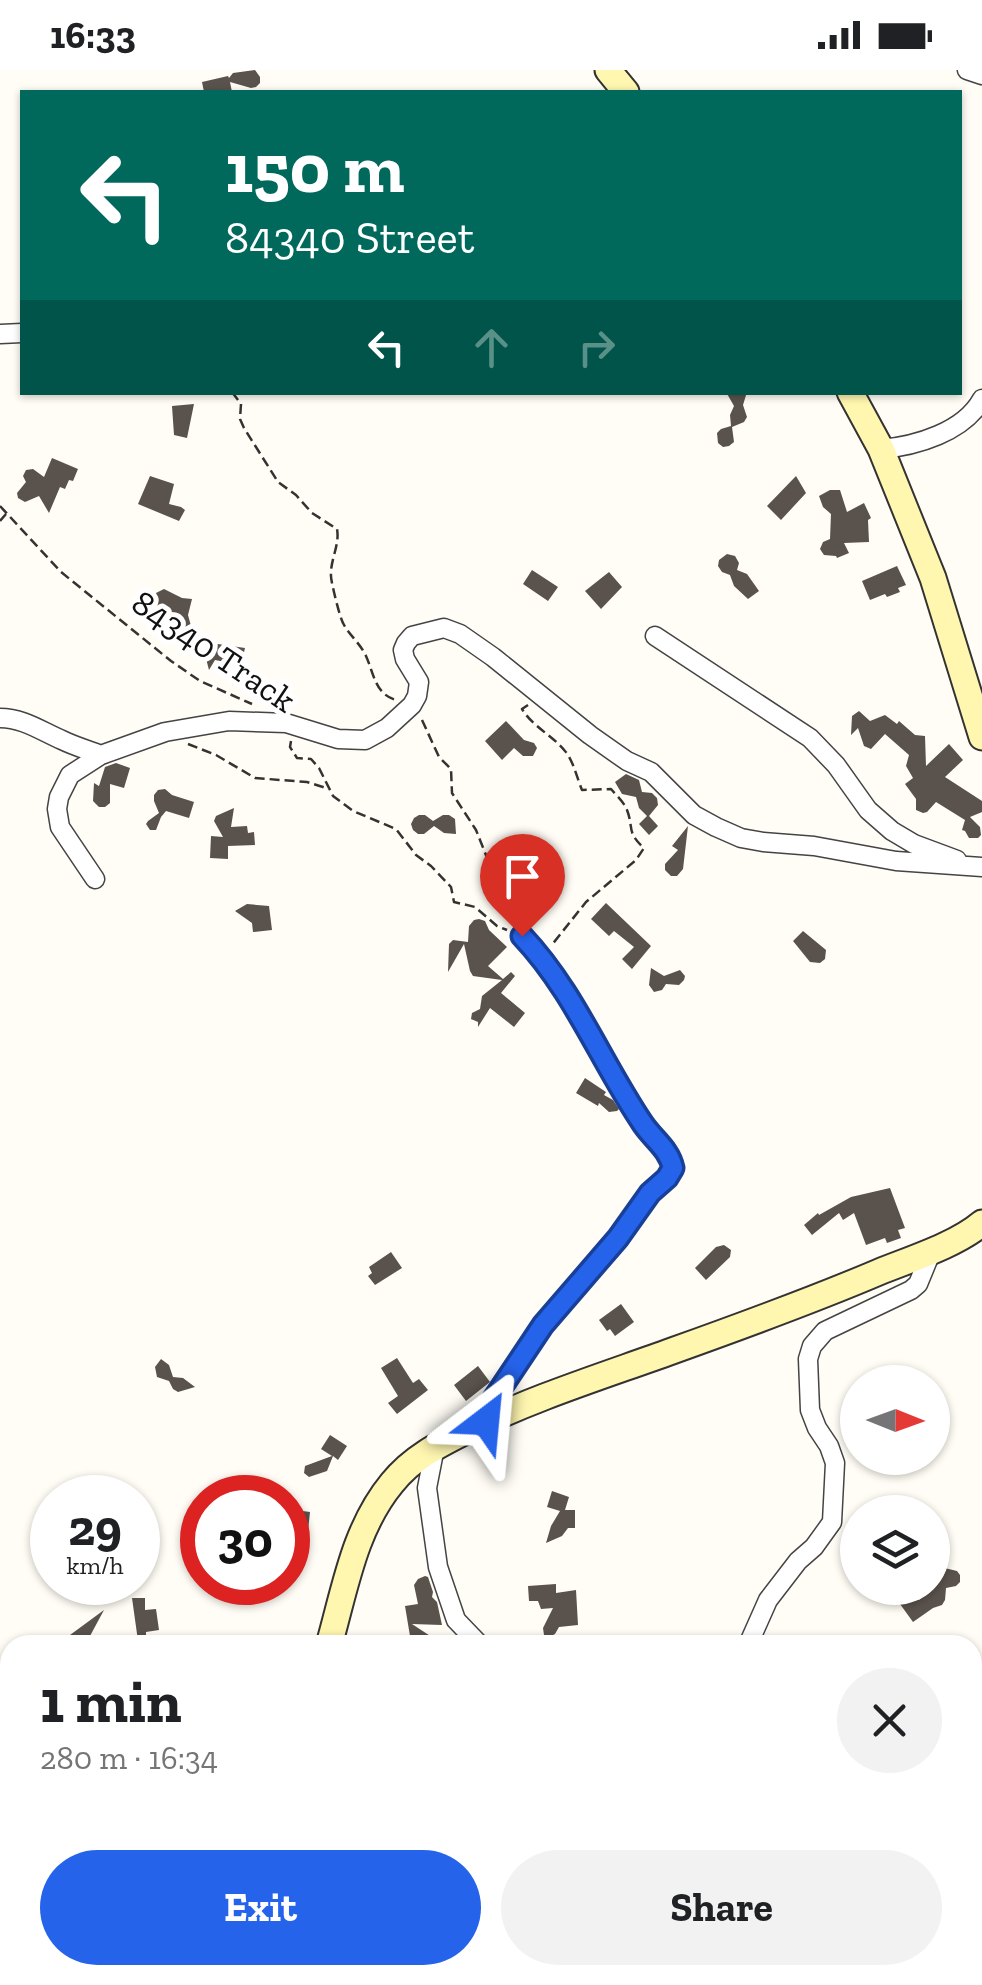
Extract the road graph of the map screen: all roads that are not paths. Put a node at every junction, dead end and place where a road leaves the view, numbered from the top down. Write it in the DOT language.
graph roads {
  1 [pos="608,70"];
  2 [pos="967,70"];
  3 [pos="982,75"];
  4 [pos="624,90"];
  5 [pos="852,395"];
  6 [pos="982,399"];
  7 [pos="881,449"];
  8 [pos="655,636"];
  9 [pos="0,718"];
  10 [pos="982,737"];
  11 [pos="101,755"];
  12 [pos="982,867"];
  13 [pos="95,879"];
  14 [pos="522,936"];
  15 [pos="982,1224"];
  16 [pos="932,1250"];
  17 [pos="486,1421"];
  18 [pos="435,1447"];
  19 [pos="332,1635"];
  20 [pos="468,1635"];
  21 [pos="752,1635"];
  1 -- 4 [label="street"];
  2 -- 3 [label="street"];
  5 -- 7 [label="street"];
  6 -- 7 [label="street"];
  7 -- 10 [label="street"];
  8 -- 12 [label="street"];
  9 -- 11 [label="street"];
  11 -- 12 [label="street"];
  11 -- 13 [label="street"];
  14 -- 17 [label="street"];
  15 -- 16 [label="street"];
  16 -- 17 [label="street"];
  16 -- 21 [label="street"];
  17 -- 18 [label="street"];
  18 -- 19 [label="street"];
  18 -- 20 [label="street"];
}
